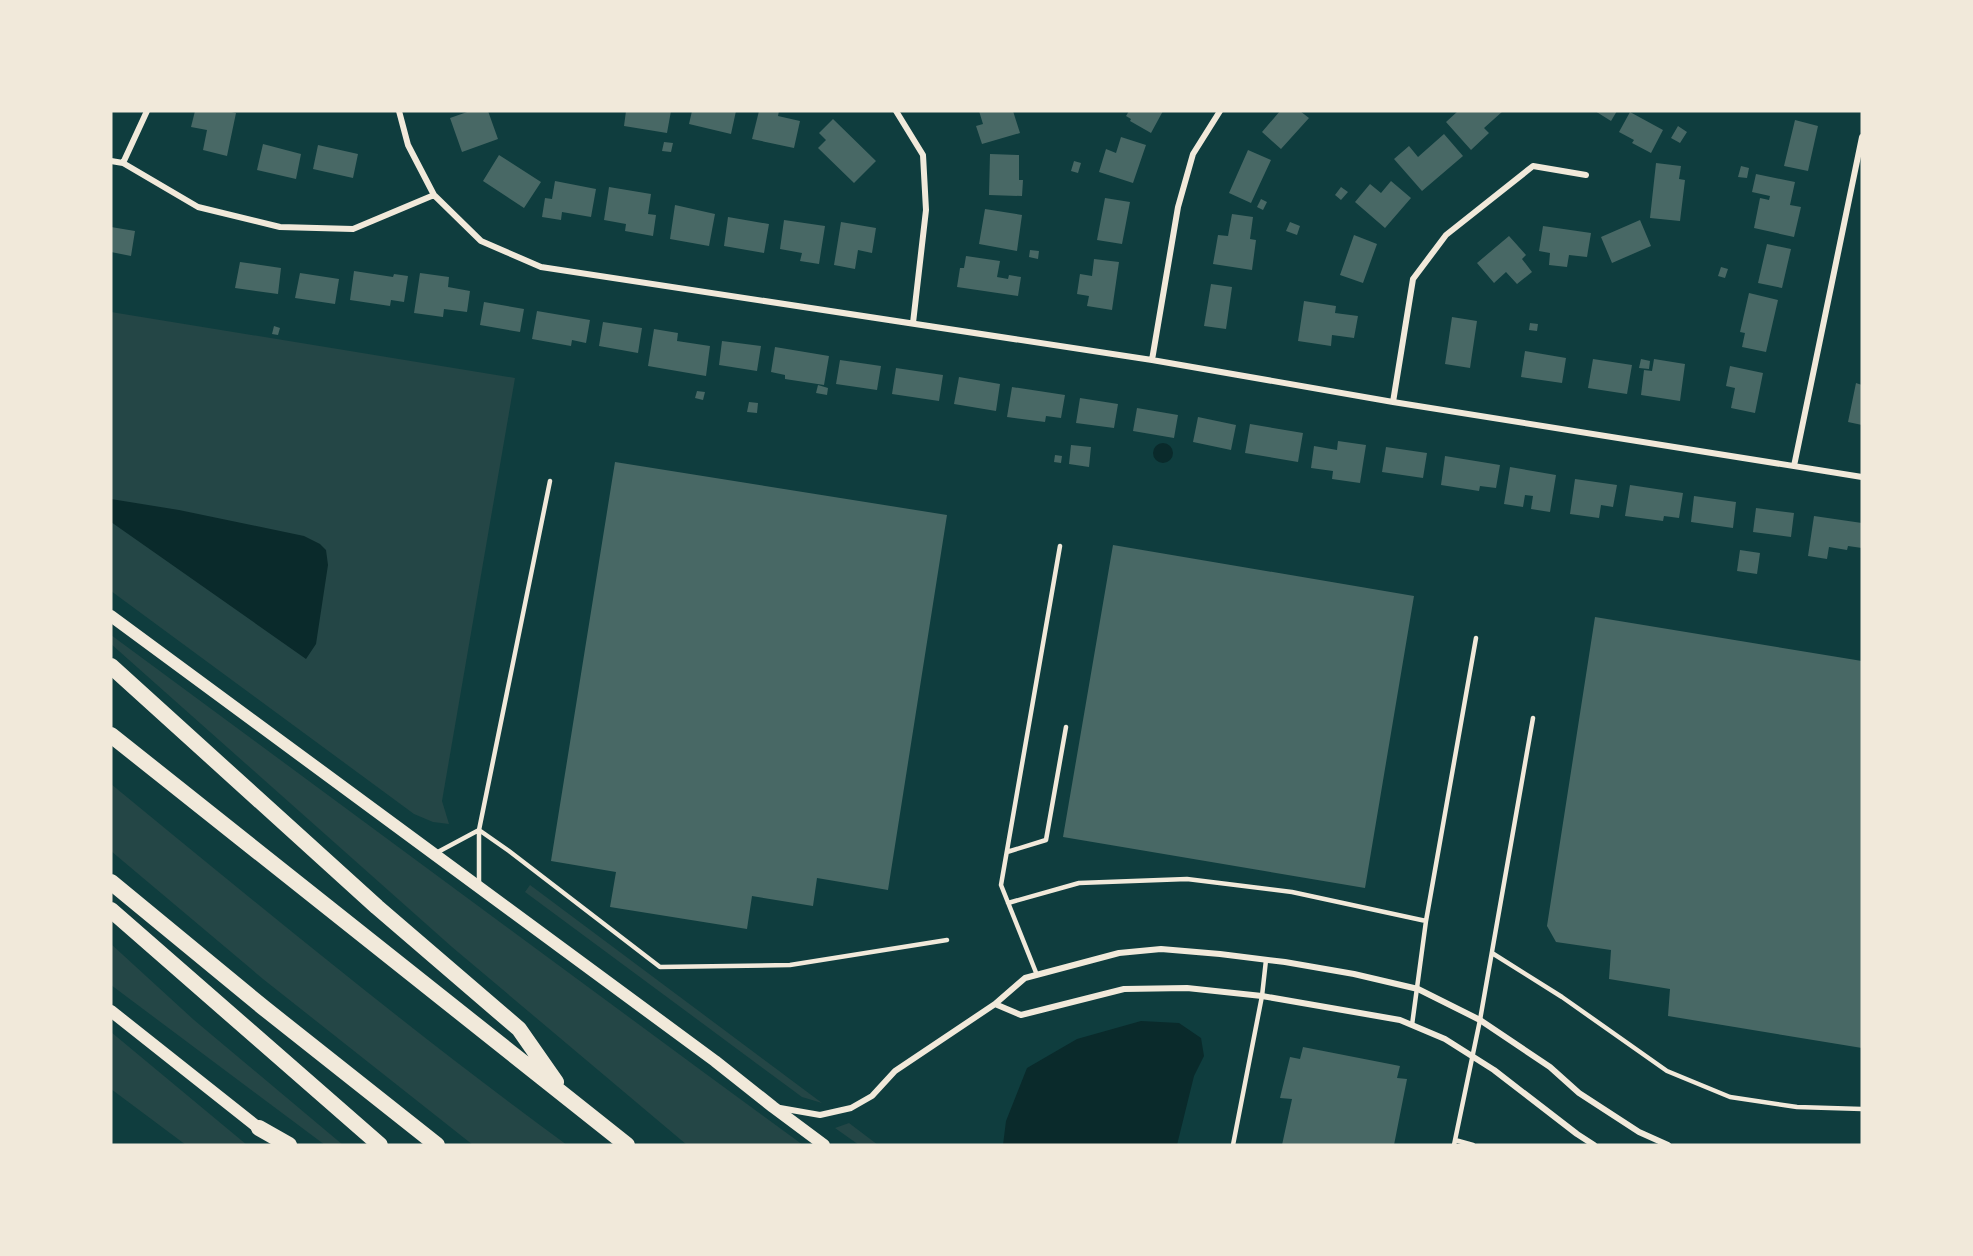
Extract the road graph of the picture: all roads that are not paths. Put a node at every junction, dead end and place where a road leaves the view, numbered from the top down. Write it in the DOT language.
graph roads {
  1 [pos="147,111"];
  2 [pos="399,111"];
  3 [pos="897,111"];
  4 [pos="1220,111"];
  5 [pos="1862,137"];
  6 [pos="111,161"];
  7 [pos="123,163"];
  8 [pos="1586,175"];
  9 [pos="434,195"];
  10 [pos="913,323"];
  11 [pos="1152,360"];
  12 [pos="1393,402"];
  13 [pos="1794,466"];
  14 [pos="1862,477"];
  15 [pos="550,482"];
  16 [pos="1060,546"];
  17 [pos="111,616"];
  18 [pos="1476,638"];
  19 [pos="111,666"];
  20 [pos="1533,718"];
  21 [pos="1066,727"];
  22 [pos="111,735"];
  23 [pos="479,830"];
  24 [pos="1007,852"];
  25 [pos="434,854"];
  26 [pos="111,882"];
  27 [pos="479,887"];
  28 [pos="1008,903"];
  29 [pos="111,910"];
  30 [pos="1426,921"];
  31 [pos="947,940"];
  32 [pos="1492,953"];
  33 [pos="1266,960"];
  34 [pos="1037,975"];
  35 [pos="1418,989"];
  36 [pos="1262,996"];
  37 [pos="995,1004"];
  38 [pos="111,1011"];
  39 [pos="1480,1020"];
  40 [pos="1412,1025"];
  41 [pos="1472,1056"];
  42 [pos="567,1098"];
  43 [pos="773,1107"];
  44 [pos="1862,1109"];
  45 [pos="259,1128"];
  46 [pos="1455,1143"];
  47 [pos="279,1145"];
  48 [pos="289,1145"];
  49 [pos="380,1145"];
  50 [pos="437,1145"];
  51 [pos="627,1145"];
  52 [pos="825,1145"];
  53 [pos="1233,1145"];
  54 [pos="1473,1145"];
  55 [pos="1594,1145"];
  56 [pos="1668,1145"];
  1 -- 7 [label="street"];
  2 -- 9 [label="street"];
  3 -- 10 [label="street"];
  4 -- 11 [label="street"];
  5 -- 13 [label="street"];
  6 -- 7 [label="street"];
  7 -- 9 [label="street"];
  8 -- 12 [label="street"];
  9 -- 10 [label="street"];
  10 -- 11 [label="street"];
  11 -- 12 [label="street"];
  12 -- 13 [label="street"];
  13 -- 14 [label="street"];
  15 -- 23 [label="lane"];
  16 -- 24 [label="lane"];
  17 -- 25 [label="main road"];
  18 -- 30 [label="lane"];
  19 -- 42 [label="highway"];
  20 -- 32 [label="lane"];
  21 -- 24 [label="lane"];
  22 -- 42 [label="highway"];
  23 -- 25 [label="lane"];
  23 -- 27 [label="lane"];
  23 -- 31 [label="lane"];
  24 -- 28 [label="lane"];
  25 -- 27 [label="main road"];
  26 -- 50 [label="highway"];
  27 -- 43 [label="main road"];
  28 -- 30 [label="lane"];
  28 -- 34 [label="lane"];
  29 -- 49 [label="highway"];
  30 -- 35 [label="lane"];
  32 -- 39 [label="lane"];
  32 -- 44 [label="lane"];
  33 -- 34 [label="street"];
  33 -- 35 [label="street"];
  33 -- 36 [label="lane"];
  34 -- 37 [label="street"];
  35 -- 39 [label="street"];
  35 -- 40 [label="lane"];
  36 -- 37 [label="street"];
  36 -- 40 [label="street"];
  36 -- 53 [label="lane"];
  37 -- 43 [label="street"];
  38 -- 45 [label="main road"];
  39 -- 41 [label="lane"];
  39 -- 56 [label="street"];
  40 -- 41 [label="street"];
  41 -- 46 [label="lane"];
  41 -- 55 [label="street"];
  42 -- 51 [label="highway"];
  43 -- 52 [label="main road"];
  45 -- 47 [label="main road"];
  45 -- 48 [label="highway"];
  46 -- 54 [label="lane"];
}
